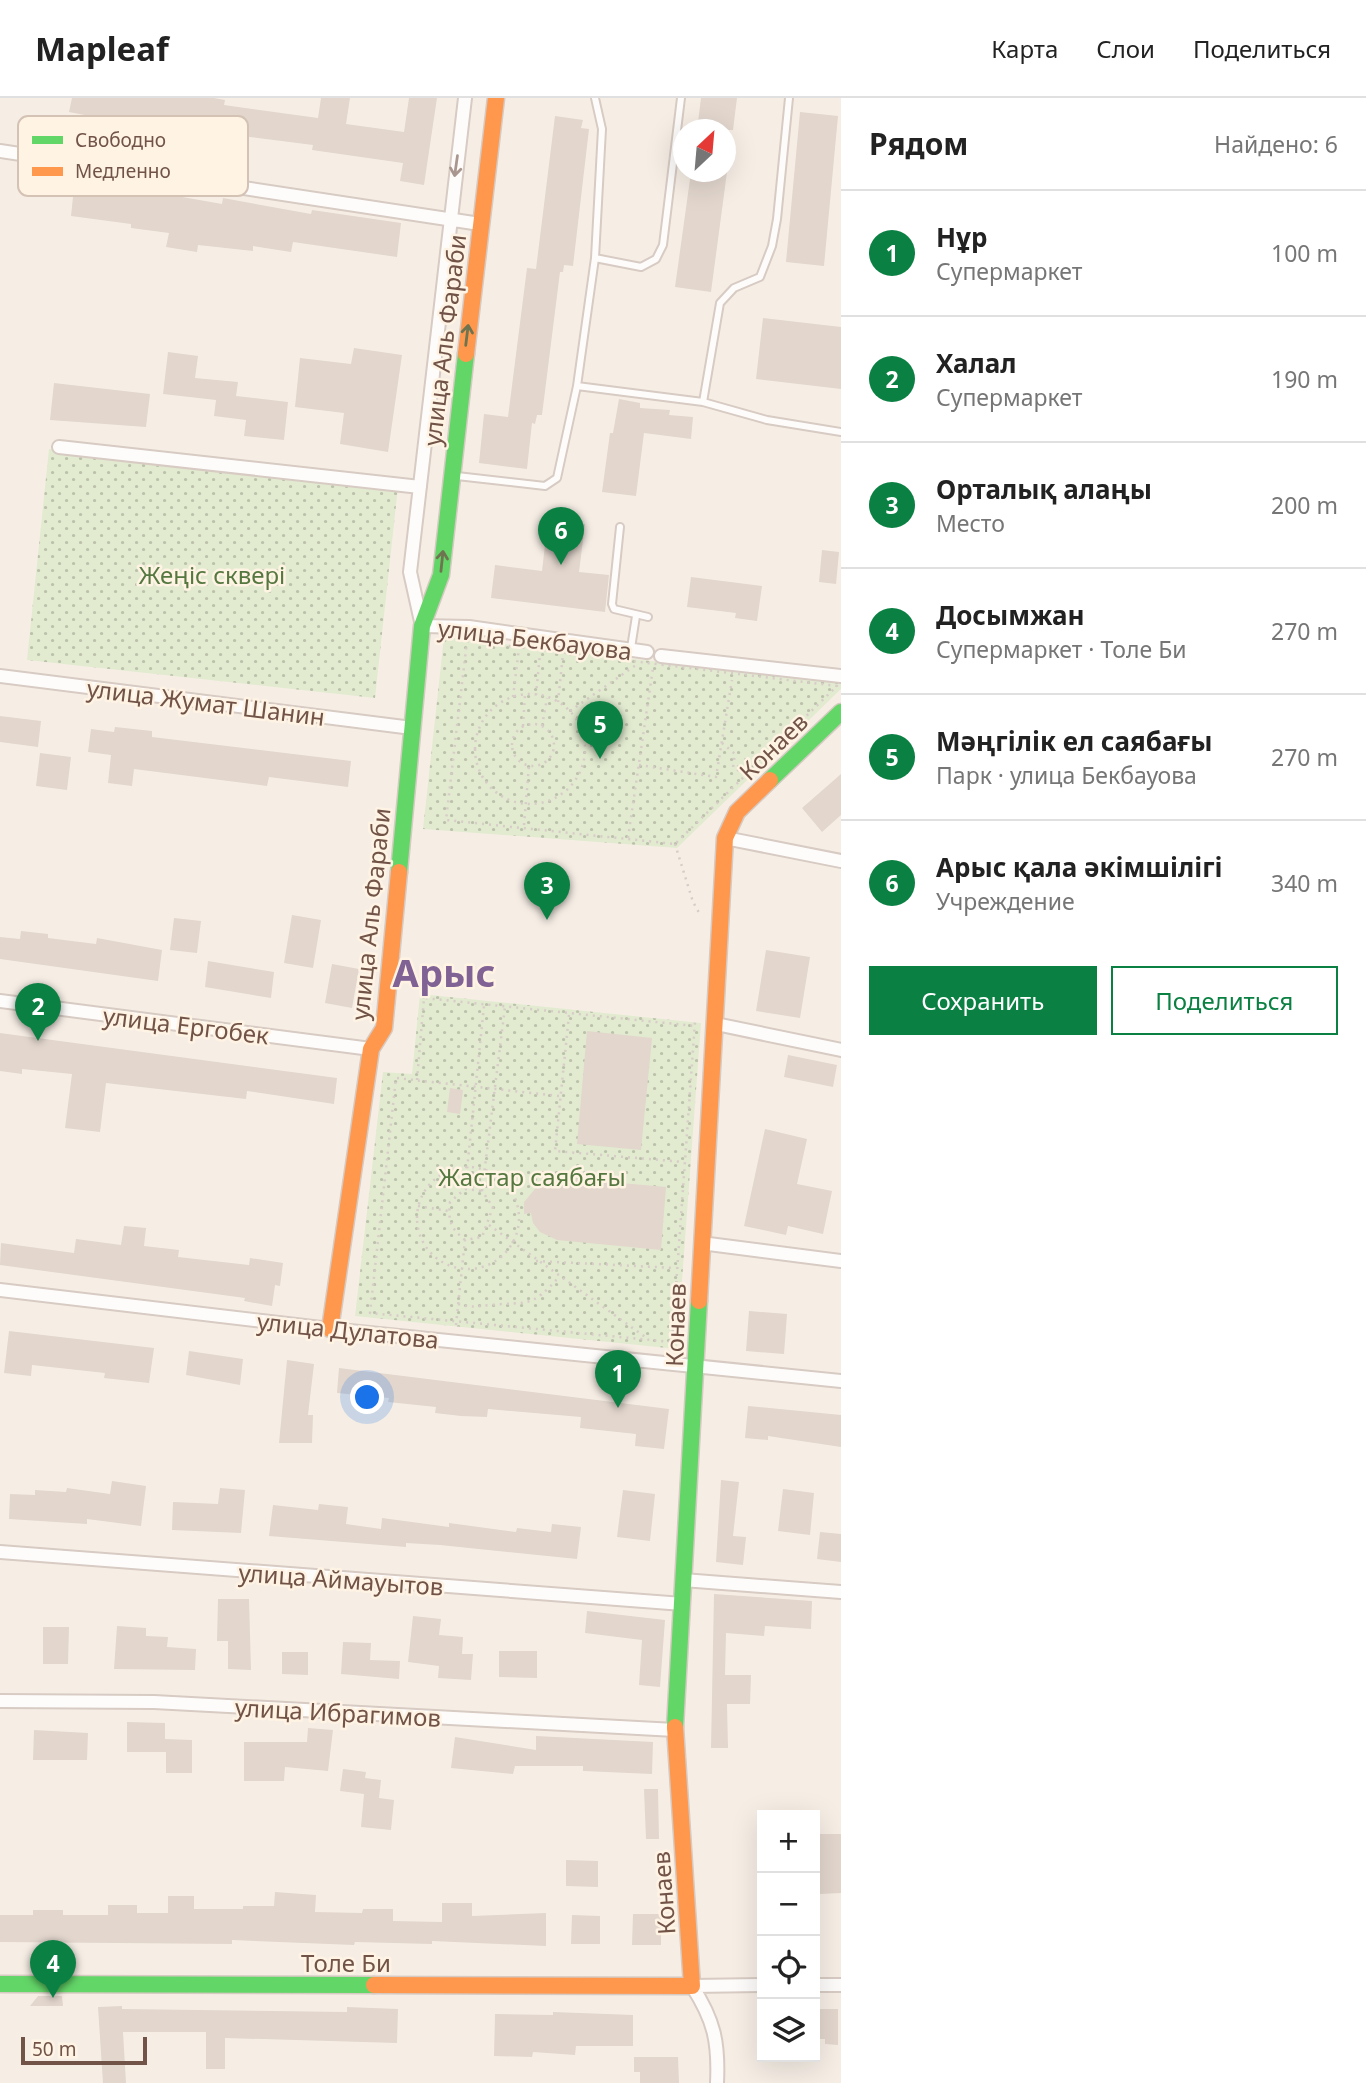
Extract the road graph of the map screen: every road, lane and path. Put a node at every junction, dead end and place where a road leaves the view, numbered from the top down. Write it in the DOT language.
graph roads {
  1 [pos="465,98"];
  2 [pos="495,98"];
  3 [pos="595,98"];
  4 [pos="681,98"];
  5 [pos="789,98"];
  6 [pos="0,151"];
  7 [pos="18,154"];
  8 [pos="248,189"];
  9 [pos="449,220"];
  10 [pos="481,224"];
  11 [pos="595,258"];
  12 [pos="577,386"];
  13 [pos="703,402"];
  14 [pos="841,432"];
  15 [pos="60,447"];
  16 [pos="451,475"];
  17 [pos="420,487"];
  18 [pos="620,527"];
  19 [pos="636,616"];
  20 [pos="648,617"];
  21 [pos="422,626"];
  22 [pos="519,648"];
  23 [pos="631,648"];
  24 [pos="540,651"];
  25 [pos="563,654"];
  26 [pos="650,659"];
  27 [pos="734,673"];
  28 [pos="0,676"];
  29 [pos="841,676"];
  30 [pos="525,695"];
  31 [pos="536,695"];
  32 [pos="513,697"];
  33 [pos="547,697"];
  34 [pos="558,702"];
  35 [pos="570,711"];
  36 [pos="841,712"];
  37 [pos="523,726"];
  38 [pos="542,726"];
  39 [pos="412,728"];
  40 [pos="722,743"];
  41 [pos="639,765"];
  42 [pos="530,766"];
  43 [pos="746,775"];
  44 [pos="528,804"];
  45 [pos="524,827"];
  46 [pos="628,838"];
  47 [pos="725,838"];
  48 [pos="675,844"];
  49 [pos="841,861"];
  50 [pos="703,918"];
  51 [pos="0,1001"];
  52 [pos="484,1005"];
  53 [pos="505,1007"];
  54 [pos="696,1013"];
  55 [pos="569,1015"];
  56 [pos="716,1024"];
  57 [pos="695,1026"];
  58 [pos="371,1049"];
  59 [pos="841,1049"];
  60 [pos="417,1081"];
  61 [pos="476,1087"];
  62 [pos="495,1090"];
  63 [pos="559,1097"];
  64 [pos="684,1162"];
  65 [pos="468,1165"];
  66 [pos="485,1169"];
  67 [pos="464,1189"];
  68 [pos="482,1191"];
  69 [pos="418,1206"];
  70 [pos="449,1211"];
  71 [pos="488,1225"];
  72 [pos="465,1240"];
  73 [pos="701,1243"];
  74 [pos="512,1245"];
  75 [pos="535,1261"];
  76 [pos="841,1261"];
  77 [pos="676,1268"];
  78 [pos="463,1269"];
  79 [pos="559,1277"];
  80 [pos="0,1290"];
  81 [pos="458,1304"];
  82 [pos="456,1323"];
  83 [pos="330,1329"];
  84 [pos="651,1340"];
  85 [pos="696,1367"];
  86 [pos="841,1381"];
  87 [pos="0,1552"];
  88 [pos="683,1580"];
  89 [pos="841,1592"];
  90 [pos="682,1604"];
  91 [pos="0,1701"];
  92 [pos="675,1730"];
  93 [pos="0,1984"];
  94 [pos="820,1985"];
  95 [pos="841,1985"];
  96 [pos="692,1986"];
  97 [pos="757,1986"];
  98 [pos="718,2083"];
  1 -- 9 [label="street, улица Аль Фараби, one-way"];
  2 -- 10 [label="main road, улица Аль Фараби"];
  3 -- 11 [label="lane"];
  4 -- 11 [label="lane"];
  5 -- 13 [label="lane"];
  6 -- 7 [label="street"];
  8 -- 9 [label="street"];
  9 -- 10 [label="street"];
  9 -- 17 [label="street, улица Аль Фараби"];
  16 -- 10 [label="main road, улица Аль Фараби, one-way"];
  11 -- 12 [label="lane"];
  12 -- 13 [label="lane"];
  12 -- 16 [label="lane"];
  13 -- 14 [label="lane"];
  15 -- 17 [label="street"];
  21 -- 16 [label="main road, улица Аль Фараби, one-way"];
  17 -- 21 [label="street, улица Аль Фараби"];
  18 -- 19 [label="lane"];
  19 -- 20 [label="lane"];
  19 -- 23 [label="lane"];
  21 -- 23 [label="street, улица Бекбауова"];
  21 -- 39 [label="main road, улица Аль Фараби"];
  22 -- 24 [label="path"];
  22 -- 32 [label="path"];
  22 -- 45 [label="path"];
  23 -- 26 [label="street, улица Бекбауова"];
  24 -- 25 [label="path"];
  24 -- 31 [label="path"];
  25 -- 26 [label="path"];
  25 -- 34 [label="path"];
  26 -- 27 [label="path"];
  26 -- 29 [label="street, улица Бекбауова"];
  26 -- 35 [label="path"];
  26 -- 41 [label="path"];
  27 -- 40 [label="path"];
  27 -- 43 [label="path"];
  28 -- 39 [label="street, улица Жумат Шанин"];
  30 -- 31 [label="path"];
  30 -- 32 [label="path"];
  30 -- 37 [label="path"];
  31 -- 33 [label="path"];
  32 -- 44 [label="path"];
  33 -- 34 [label="path"];
  33 -- 38 [label="path"];
  34 -- 35 [label="path"];
  35 -- 44 [label="path"];
  36 -- 47 [label="main road, Конаев"];
  37 -- 38 [label="path"];
  37 -- 42 [label="path"];
  38 -- 42 [label="path"];
  39 -- 58 [label="main road, улица Аль Фараби"];
  40 -- 41 [label="path"];
  40 -- 43 [label="path"];
  41 -- 46 [label="path"];
  42 -- 44 [label="path"];
  43 -- 48 [label="path"];
  44 -- 45 [label="path"];
  45 -- 46 [label="path"];
  46 -- 48 [label="path"];
  47 -- 49 [label="street"];
  47 -- 56 [label="main road, Конаев"];
  48 -- 50 [label="path"];
  51 -- 58 [label="street, улица Ергобек"];
  52 -- 53 [label="path"];
  52 -- 60 [label="path"];
  52 -- 61 [label="path"];
  53 -- 55 [label="path"];
  53 -- 62 [label="path"];
  54 -- 57 [label="path"];
  55 -- 57 [label="path"];
  55 -- 63 [label="path"];
  56 -- 59 [label="street"];
  56 -- 73 [label="main road, Конаев"];
  57 -- 64 [label="path"];
  58 -- 83 [label="main road, улица Аль Фараби"];
  60 -- 61 [label="path"];
  60 -- 82 [label="path"];
  61 -- 62 [label="path"];
  61 -- 65 [label="path"];
  62 -- 63 [label="path"];
  62 -- 66 [label="path"];
  63 -- 64 [label="path"];
  64 -- 77 [label="path"];
  65 -- 66 [label="path"];
  65 -- 67 [label="path"];
  65 -- 69 [label="path"];
  66 -- 68 [label="path"];
  66 -- 74 [label="path"];
  67 -- 68 [label="path"];
  67 -- 70 [label="path"];
  68 -- 71 [label="path"];
  69 -- 70 [label="path"];
  69 -- 78 [label="path"];
  70 -- 72 [label="path"];
  71 -- 72 [label="path"];
  71 -- 74 [label="path"];
  72 -- 78 [label="path"];
  73 -- 76 [label="street"];
  73 -- 85 [label="main road, Конаев"];
  74 -- 75 [label="path"];
  74 -- 78 [label="path"];
  75 -- 77 [label="path"];
  75 -- 79 [label="path"];
  77 -- 84 [label="path"];
  78 -- 81 [label="path"];
  79 -- 81 [label="path"];
  79 -- 84 [label="path"];
  80 -- 83 [label="street, улица Дулатова"];
  81 -- 82 [label="path"];
  82 -- 84 [label="path"];
  83 -- 85 [label="street, улица Дулатова"];
  85 -- 86 [label="street, улица Дулатова"];
  85 -- 88 [label="main road, Конаев"];
  87 -- 90 [label="street, улица Аймауытов"];
  88 -- 89 [label="street"];
  88 -- 90 [label="main road, Конаев"];
  90 -- 92 [label="main road, Конаев"];
  91 -- 92 [label="street, улица Ибрагимов"];
  92 -- 96 [label="main road, Конаев"];
  93 -- 96 [label="main road, Толе Би"];
  94 -- 95 [label="street"];
  96 -- 97 [label="street"];
  96 -- 98 [label="street"];
}
